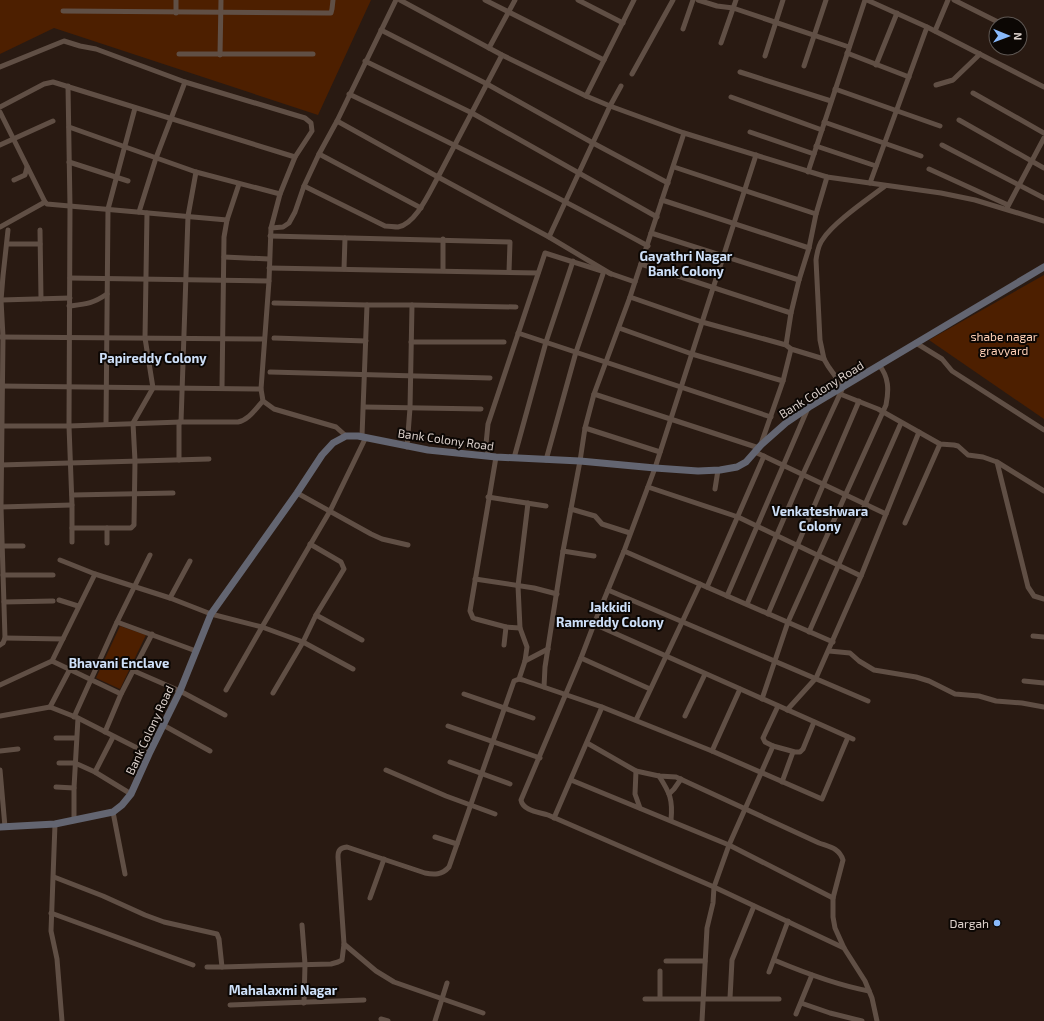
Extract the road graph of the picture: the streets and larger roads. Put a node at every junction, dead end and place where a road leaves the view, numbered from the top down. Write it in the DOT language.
graph roads {
  1 [pos="176,0"];
  2 [pos="221,0"];
  3 [pos="333,0"];
  4 [pos="396,0"];
  5 [pos="400,0"];
  6 [pos="485,0"];
  7 [pos="515,0"];
  8 [pos="578,0"];
  9 [pos="634,0"];
  10 [pos="673,0"];
  11 [pos="694,0"];
  12 [pos="698,0"];
  13 [pos="736,0"];
  14 [pos="783,0"];
  15 [pos="826,0"];
  16 [pos="866,0"];
  17 [pos="948,0"];
  18 [pos="954,0"];
  19 [pos="733,8"];
  20 [pos="62,11"];
  21 [pos="221,12"];
  22 [pos="508,12"];
  23 [pos="176,13"];
  24 [pos="897,13"];
  25 [pos="988,17"];
  26 [pos="776,22"];
  27 [pos="623,23"];
  28 [pos="927,27"];
  29 [pos="683,29"];
  30 [pos="381,30"];
  31 [pos="935,31"];
  32 [pos="815,35"];
  33 [pos="721,43"];
  34 [pos="849,47"];
  35 [pos="489,48"];
  36 [pos="179,54"];
  37 [pos="313,54"];
  38 [pos="847,54"];
  39 [pos="980,54"];
  40 [pos="220,55"];
  41 [pos="502,55"];
  42 [pos="765,56"];
  43 [pos="604,60"];
  44 [pos="365,62"];
  45 [pos="876,65"];
  46 [pos="804,66"];
  47 [pos="0,67"];
  48 [pos="740,72"];
  49 [pos="632,74"];
  50 [pos="909,77"];
  51 [pos="185,82"];
  52 [pos="487,84"];
  53 [pos="936,85"];
  54 [pos="68,86"];
  55 [pos="621,86"];
  56 [pos="1044,87"];
  57 [pos="835,89"];
  58 [pos="349,94"];
  59 [pos="973,94"];
  60 [pos="586,96"];
  61 [pos="732,97"];
  62 [pos="831,102"];
  63 [pos="610,106"];
  64 [pos="0,107"];
  65 [pos="135,108"];
  66 [pos="897,111"];
  67 [pos="0,112"];
  68 [pos="472,113"];
  69 [pos="172,118"];
  70 [pos="52,120"];
  71 [pos="959,120"];
  72 [pos="337,121"];
  73 [pos="824,122"];
  74 [pos="940,126"];
  75 [pos="68,127"];
  76 [pos="822,130"];
  77 [pos="750,132"];
  78 [pos="684,133"];
  79 [pos="1044,133"];
  80 [pos="1044,138"];
  81 [pos="13,139"];
  82 [pos="592,143"];
  83 [pos="884,143"];
  84 [pos="454,144"];
  85 [pos="0,145"];
  86 [pos="942,145"];
  87 [pos="816,146"];
  88 [pos="125,147"];
  89 [pos="319,154"];
  90 [pos="814,154"];
  91 [pos="756,155"];
  92 [pos="922,156"];
  93 [pos="295,157"];
  94 [pos="156,158"];
  95 [pos="69,162"];
  96 [pos="1032,162"];
  97 [pos="876,166"];
  98 [pos="27,167"];
  99 [pos="674,167"];
  100 [pos="1044,168"];
  101 [pos="929,169"];
  102 [pos="196,172"];
  103 [pos="808,172"];
  104 [pos="579,173"];
  105 [pos="116,177"];
  106 [pos="438,177"];
  107 [pos="827,177"];
  108 [pos="14,180"];
  109 [pos="128,181"];
  110 [pos="668,183"];
  111 [pos="239,184"];
  112 [pos="870,184"];
  113 [pos="304,186"];
  114 [pos="885,186"];
  115 [pos="1019,186"];
  116 [pos="744,190"];
  117 [pos="280,194"];
  118 [pos="1044,198"];
  119 [pos="662,200"];
  120 [pos="566,201"];
  121 [pos="44,202"];
  122 [pos="70,207"];
  123 [pos="1007,207"];
  124 [pos="420,208"];
  125 [pos="108,209"];
  126 [pos="139,212"];
  127 [pos="148,213"];
  128 [pos="816,214"];
  129 [pos="188,216"];
  130 [pos="656,216"];
  131 [pos="227,220"];
  132 [pos="1044,221"];
  133 [pos="734,223"];
  134 [pos="0,227"];
  135 [pos="271,228"];
  136 [pos="8,230"];
  137 [pos="40,230"];
  138 [pos="651,233"];
  139 [pos="270,236"];
  140 [pos="549,237"];
  141 [pos="345,238"];
  142 [pos="443,239"];
  143 [pos="7,244"];
  144 [pos="40,244"];
  145 [pos="648,246"];
  146 [pos="809,248"];
  147 [pos="723,256"];
  148 [pos="224,257"];
  149 [pos="269,258"];
  150 [pos="573,261"];
  151 [pos="641,264"];
  152 [pos="1044,267"];
  153 [pos="269,268"];
  154 [pos="344,269"];
  155 [pos="443,270"];
  156 [pos="604,271"];
  157 [pos="509,272"];
  158 [pos="538,273"];
  159 [pos="611,274"];
  160 [pos="70,278"];
  161 [pos="108,278"];
  162 [pos="146,279"];
  163 [pos="186,280"];
  164 [pos="799,280"];
  165 [pos="224,281"];
  166 [pos="269,281"];
  167 [pos="635,282"];
  168 [pos="713,288"];
  169 [pos="107,294"];
  170 [pos="630,297"];
  171 [pos="70,298"];
  172 [pos="41,299"];
  173 [pos="1,301"];
  174 [pos="274,303"];
  175 [pos="367,305"];
  176 [pos="412,305"];
  177 [pos="69,306"];
  178 [pos="516,307"];
  179 [pos="791,314"];
  180 [pos="702,322"];
  181 [pos="619,328"];
  182 [pos="518,333"];
  183 [pos="1,337"];
  184 [pos="69,338"];
  185 [pos="107,338"];
  186 [pos="145,338"];
  187 [pos="184,338"];
  188 [pos="274,338"];
  189 [pos="223,339"];
  190 [pos="264,339"];
  191 [pos="366,341"];
  192 [pos="411,342"];
  193 [pos="504,342"];
  194 [pos="546,342"];
  195 [pos="916,343"];
  196 [pos="786,345"];
  197 [pos="791,349"];
  198 [pos="576,352"];
  199 [pos="692,354"];
  200 [pos="824,359"];
  201 [pos="605,362"];
  202 [pos="879,365"];
  203 [pos="270,372"];
  204 [pos="365,374"];
  205 [pos="411,375"];
  206 [pos="490,378"];
  207 [pos="783,381"];
  208 [pos="1,386"];
  209 [pos="68,386"];
  210 [pos="106,386"];
  211 [pos="681,387"];
  212 [pos="153,388"];
  213 [pos="182,388"];
  214 [pos="222,388"];
  215 [pos="261,388"];
  216 [pos="842,390"];
  217 [pos="594,394"];
  218 [pos="263,401"];
  219 [pos="858,401"];
  220 [pos="364,407"];
  221 [pos="809,407"];
  222 [pos="410,408"];
  223 [pos="480,409"];
  224 [pos="883,412"];
  225 [pos="772,417"];
  226 [pos="671,419"];
  227 [pos="180,422"];
  228 [pos="133,423"];
  229 [pos="901,423"];
  230 [pos="106,424"];
  231 [pos="1,426"];
  232 [pos="69,426"];
  233 [pos="585,428"];
  234 [pos="1044,430"];
  235 [pos="919,432"];
  236 [pos="346,436"];
  237 [pos="364,437"];
  238 [pos="940,444"];
  239 [pos="407,447"];
  240 [pos="758,448"];
  241 [pos="660,452"];
  242 [pos="488,455"];
  243 [pos="764,456"];
  244 [pos="496,457"];
  245 [pos="514,458"];
  246 [pos="208,459"];
  247 [pos="179,460"];
  248 [pos="546,460"];
  249 [pos="135,461"];
  250 [pos="580,461"];
  251 [pos="70,462"];
  252 [pos="997,462"];
  253 [pos="1,465"];
  254 [pos="784,466"];
  255 [pos="654,468"];
  256 [pos="718,470"];
  257 [pos="803,474"];
  258 [pos="824,484"];
  259 [pos="648,487"];
  260 [pos="715,489"];
  261 [pos="1044,491"];
  262 [pos="174,493"];
  263 [pos="134,494"];
  264 [pos="296,494"];
  265 [pos="845,494"];
  266 [pos="72,495"];
  267 [pos="488,497"];
  268 [pos="528,503"];
  269 [pos="865,504"];
  270 [pos="72,505"];
  271 [pos="546,506"];
  272 [pos="1,507"];
  273 [pos="571,509"];
  274 [pos="330,511"];
  275 [pos="886,514"];
  276 [pos="738,517"];
  277 [pos="905,523"];
  278 [pos="758,526"];
  279 [pos="72,528"];
  280 [pos="107,528"];
  281 [pos="630,533"];
  282 [pos="777,536"];
  283 [pos="72,542"];
  284 [pos="107,543"];
  285 [pos="310,544"];
  286 [pos="408,545"];
  287 [pos="1,546"];
  288 [pos="23,546"];
  289 [pos="798,546"];
  290 [pos="563,551"];
  291 [pos="624,551"];
  292 [pos="150,555"];
  293 [pos="818,555"];
  294 [pos="594,556"];
  295 [pos="60,560"];
  296 [pos="190,561"];
  297 [pos="839,565"];
  298 [pos="95,574"];
  299 [pos="3,575"];
  300 [pos="53,575"];
  301 [pos="861,576"];
  302 [pos="474,579"];
  303 [pos="700,584"];
  304 [pos="518,586"];
  305 [pos="133,587"];
  306 [pos="707,587"];
  307 [pos="608,590"];
  308 [pos="557,594"];
  309 [pos="728,596"];
  310 [pos="170,598"];
  311 [pos="1044,599"];
  312 [pos="4,602"];
  313 [pos="747,604"];
  314 [pos="78,606"];
  315 [pos="211,614"];
  316 [pos="768,614"];
  317 [pos="316,615"];
  318 [pos="682,621"];
  319 [pos="117,622"];
  320 [pos="788,622"];
  321 [pos="594,624"];
  322 [pos="262,627"];
  323 [pos="506,627"];
  324 [pos="520,628"];
  325 [pos="809,632"];
  326 [pos="152,634"];
  327 [pos="1033,636"];
  328 [pos="1044,637"];
  329 [pos="5,638"];
  330 [pos="63,639"];
  331 [pos="362,640"];
  332 [pos="303,642"];
  333 [pos="833,642"];
  334 [pos="504,644"];
  335 [pos="0,645"];
  336 [pos="548,649"];
  337 [pos="196,651"];
  338 [pos="829,651"];
  339 [pos="665,656"];
  340 [pos="581,658"];
  341 [pos="52,661"];
  342 [pos="525,661"];
  343 [pos="775,661"];
  344 [pos="70,669"];
  345 [pos="353,669"];
  346 [pos="134,671"];
  347 [pos="704,674"];
  348 [pos="816,678"];
  349 [pos="91,679"];
  350 [pos="519,679"];
  351 [pos="1024,681"];
  352 [pos="1044,683"];
  353 [pos="0,685"];
  354 [pos="544,687"];
  355 [pos="650,688"];
  356 [pos="740,689"];
  357 [pos="180,690"];
  358 [pos="226,690"];
  359 [pos="121,694"];
  360 [pos="273,694"];
  361 [pos="464,694"];
  362 [pos="566,695"];
  363 [pos="762,699"];
  364 [pos="868,701"];
  365 [pos="778,706"];
  366 [pos="50,707"];
  367 [pos="602,707"];
  368 [pos="1044,707"];
  369 [pos="505,708"];
  370 [pos="787,710"];
  371 [pos="225,715"];
  372 [pos="0,716"];
  373 [pos="685,716"];
  374 [pos="76,718"];
  375 [pos="533,718"];
  376 [pos="636,720"];
  377 [pos="814,722"];
  378 [pos="163,725"];
  379 [pos="448,726"];
  380 [pos="105,732"];
  381 [pos="113,737"];
  382 [pos="56,738"];
  383 [pos="76,738"];
  384 [pos="494,741"];
  385 [pos="587,743"];
  386 [pos="773,746"];
  387 [pos="18,749"];
  388 [pos="0,751"];
  389 [pos="210,751"];
  390 [pos="712,751"];
  391 [pos="793,752"];
  392 [pos="148,754"];
  393 [pos="540,758"];
  394 [pos="450,762"];
  395 [pos="59,763"];
  396 [pos="75,763"];
  397 [pos="0,770"];
  398 [pos="386,770"];
  399 [pos="636,771"];
  400 [pos="95,772"];
  401 [pos="482,774"];
  402 [pos="761,774"];
  403 [pos="659,776"];
  404 [pos="681,779"];
  405 [pos="571,780"];
  406 [pos="782,782"];
  407 [pos="510,784"];
  408 [pos="56,787"];
  409 [pos="74,788"];
  410 [pos="131,794"];
  411 [pos="669,794"];
  412 [pos="470,805"];
  413 [pos="640,808"];
  414 [pos="745,808"];
  415 [pos="113,812"];
  416 [pos="495,814"];
  417 [pos="554,818"];
  418 [pos="74,820"];
  419 [pos="671,820"];
  420 [pos="55,824"];
  421 [pos="3,827"];
  422 [pos="435,837"];
  423 [pos="457,844"];
  424 [pos="729,845"];
  425 [pos="384,859"];
  426 [pos="125,874"];
  427 [pos="54,877"];
  428 [pos="714,887"];
  429 [pos="370,898"];
  430 [pos="833,898"];
  431 [pos="754,906"];
  432 [pos="51,913"];
  433 [pos="788,921"];
  434 [pos="302,925"];
  435 [pos="344,944"];
  436 [pos="844,948"];
  437 [pos="774,960"];
  438 [pos="666,961"];
  439 [pos="705,961"];
  440 [pos="305,964"];
  441 [pos="193,965"];
  442 [pos="207,967"];
  443 [pos="222,967"];
  444 [pos="660,971"];
  445 [pos="769,972"];
  446 [pos="812,975"];
  447 [pos="447,983"];
  448 [pos="870,991"];
  449 [pos="660,998"];
  450 [pos="702,998"];
  451 [pos="730,998"];
  452 [pos="779,998"];
  453 [pos="645,999"];
  454 [pos="364,1000"];
  455 [pos="442,1000"];
  456 [pos="304,1003"];
  457 [pos="801,1003"];
  458 [pos="230,1005"];
  459 [pos="484,1013"];
  460 [pos="796,1014"];
  461 [pos="381,1019"];
  462 [pos="62,1021"];
  463 [pos="388,1021"];
  464 [pos="435,1021"];
  465 [pos="702,1021"];
  466 [pos="862,1021"];
  467 [pos="877,1021"];
  1 -- 23 [label="street"];
  2 -- 21 [label="street"];
  3 -- 21 [label="street"];
  4 -- 30 [label="street"];
  5 -- 35 [label="street"];
  6 -- 22 [label="street"];
  7 -- 22 [label="street"];
  8 -- 27 [label="street"];
  9 -- 27 [label="street"];
  10 -- 49 [label="street"];
  11 -- 29 [label="street"];
  12 -- 19 [label="street"];
  13 -- 19 [label="street"];
  14 -- 26 [label="street"];
  15 -- 32 [label="street"];
  16 -- 24 [label="street"];
  16 -- 34 [label="street"];
  17 -- 31 [label="street"];
  18 -- 25 [label="street"];
  19 -- 26 [label="street"];
  19 -- 33 [label="street"];
  20 -- 23 [label="street"];
  21 -- 23 [label="street"];
  21 -- 40 [label="street"];
  22 -- 35 [label="street"];
  22 -- 43 [label="street"];
  24 -- 28 [label="street"];
  24 -- 45 [label="street"];
  26 -- 32 [label="street"];
  26 -- 42 [label="street"];
  27 -- 43 [label="street"];
  28 -- 31 [label="street"];
  28 -- 50 [label="street"];
  30 -- 44 [label="street"];
  30 -- 52 [label="street"];
  31 -- 39 [label="street"];
  32 -- 34 [label="street"];
  32 -- 46 [label="street"];
  34 -- 38 [label="street"];
  35 -- 41 [label="street"];
  36 -- 40 [label="street"];
  37 -- 40 [label="street"];
  38 -- 45 [label="street"];
  38 -- 57 [label="street"];
  39 -- 53 [label="street"];
  39 -- 56 [label="street"];
  41 -- 52 [label="street"];
  41 -- 60 [label="street"];
  43 -- 60 [label="street"];
  44 -- 58 [label="street"];
  44 -- 68 [label="street"];
  45 -- 50 [label="street"];
  47 -- 51 [label="street"];
  48 -- 62 [label="street"];
  50 -- 66 [label="street"];
  51 -- 69 [label="street"];
  51 -- 93 [label="street"];
  52 -- 68 [label="street"];
  52 -- 82 [label="street"];
  54 -- 64 [label="street"];
  54 -- 65 [label="street"];
  54 -- 75 [label="street"];
  55 -- 63 [label="street"];
  57 -- 62 [label="street"];
  57 -- 66 [label="street"];
  58 -- 72 [label="street"];
  58 -- 84 [label="street"];
  59 -- 79 [label="street"];
  60 -- 63 [label="street"];
  61 -- 76 [label="street"];
  62 -- 73 [label="street"];
  63 -- 78 [label="street"];
  63 -- 82 [label="street"];
  65 -- 69 [label="street"];
  65 -- 88 [label="street"];
  66 -- 74 [label="street"];
  66 -- 83 [label="street"];
  67 -- 81 [label="street"];
  68 -- 84 [label="street"];
  68 -- 104 [label="street"];
  69 -- 93 [label="street"];
  69 -- 94 [label="street"];
  70 -- 81 [label="street"];
  71 -- 96 [label="street"];
  72 -- 89 [label="street"];
  72 -- 106 [label="street"];
  73 -- 76 [label="street"];
  73 -- 83 [label="street"];
  75 -- 88 [label="street"];
  75 -- 95 [label="street"];
  76 -- 87 [label="street"];
  77 -- 90 [label="street"];
  78 -- 91 [label="street"];
  78 -- 99 [label="street"];
  80 -- 96 [label="street"];
  81 -- 85 [label="street"];
  81 -- 98 [label="street"];
  82 -- 104 [label="street"];
  82 -- 110 [label="street"];
  83 -- 92 [label="street"];
  83 -- 97 [label="street"];
  84 -- 106 [label="street"];
  84 -- 120 [label="street"];
  86 -- 115 [label="street"];
  87 -- 90 [label="street"];
  87 -- 97 [label="street"];
  88 -- 94 [label="street"];
  88 -- 105 [label="street"];
  89 -- 113 [label="street"];
  89 -- 124 [label="street"];
  90 -- 103 [label="street"];
  91 -- 103 [label="street"];
  91 -- 116 [label="street"];
  93 -- 117 [label="street"];
  94 -- 102 [label="street"];
  94 -- 126 [label="street"];
  95 -- 105 [label="street"];
  95 -- 122 [label="street"];
  96 -- 100 [label="street"];
  96 -- 115 [label="street"];
  97 -- 112 [label="street"];
  98 -- 108 [label="street"];
  98 -- 121 [label="street"];
  99 -- 110 [label="street"];
  99 -- 116 [label="street"];
  101 -- 123 [label="street"];
  102 -- 111 [label="street"];
  102 -- 129 [label="street"];
  103 -- 107 [label="street"];
  104 -- 120 [label="street"];
  104 -- 130 [label="street"];
  105 -- 109 [label="street"];
  105 -- 125 [label="street"];
  106 -- 124 [label="street"];
  106 -- 140 [label="street"];
  107 -- 112 [label="street"];
  107 -- 128 [label="street"];
  110 -- 119 [label="street"];
  111 -- 117 [label="street"];
  111 -- 131 [label="street"];
  112 -- 114 [label="street"];
  113 -- 124 [label="street"];
  113 -- 135 [label="street"];
  114 -- 123 [label="street"];
  114 -- 200 [label="street"];
  115 -- 118 [label="street"];
  115 -- 123 [label="street"];
  116 -- 128 [label="street"];
  116 -- 133 [label="street"];
  117 -- 135 [label="street"];
  119 -- 130 [label="street"];
  119 -- 133 [label="street"];
  120 -- 140 [label="street"];
  120 -- 145 [label="street"];
  121 -- 122 [label="street"];
  121 -- 134 [label="street"];
  122 -- 125 [label="street"];
  122 -- 160 [label="street"];
  123 -- 132 [label="street"];
  125 -- 126 [label="street"];
  125 -- 161 [label="street"];
  126 -- 127 [label="street"];
  127 -- 129 [label="street"];
  127 -- 162 [label="street"];
  128 -- 146 [label="street"];
  129 -- 131 [label="street"];
  129 -- 163 [label="street"];
  130 -- 138 [label="street"];
  131 -- 148 [label="street"];
  133 -- 146 [label="street"];
  133 -- 147 [label="street"];
  135 -- 139 [label="street"];
  136 -- 143 [label="street"];
  137 -- 144 [label="street"];
  138 -- 145 [label="street"];
  138 -- 147 [label="street"];
  139 -- 141 [label="street"];
  139 -- 149 [label="street"];
  140 -- 159 [label="street"];
  141 -- 142 [label="street"];
  141 -- 154 [label="street"];
  142 -- 155 [label="street"];
  142 -- 157 [label="street"];
  143 -- 144 [label="street"];
  143 -- 173 [label="street"];
  144 -- 172 [label="street"];
  145 -- 151 [label="street"];
  146 -- 164 [label="street"];
  147 -- 164 [label="street"];
  147 -- 168 [label="street"];
  148 -- 149 [label="street"];
  148 -- 165 [label="street"];
  149 -- 153 [label="street"];
  150 -- 156 [label="street"];
  150 -- 158 [label="street"];
  150 -- 194 [label="street"];
  151 -- 167 [label="street"];
  151 -- 168 [label="street"];
  152 -- 195 [label="street, Bank Colony Road"];
  153 -- 154 [label="street"];
  153 -- 166 [label="street"];
  154 -- 155 [label="street"];
  155 -- 157 [label="street"];
  156 -- 159 [label="street"];
  156 -- 198 [label="street"];
  157 -- 158 [label="street"];
  158 -- 182 [label="street"];
  159 -- 167 [label="street"];
  160 -- 161 [label="street"];
  160 -- 171 [label="street"];
  161 -- 162 [label="street"];
  161 -- 169 [label="street"];
  162 -- 163 [label="street"];
  162 -- 186 [label="street"];
  163 -- 165 [label="street"];
  163 -- 187 [label="street"];
  164 -- 179 [label="street"];
  165 -- 166 [label="street"];
  165 -- 189 [label="street"];
  166 -- 190 [label="street"];
  167 -- 170 [label="street"];
  168 -- 179 [label="street"];
  168 -- 180 [label="street"];
  169 -- 177 [label="street"];
  169 -- 185 [label="street"];
  170 -- 180 [label="street"];
  170 -- 181 [label="street"];
  171 -- 172 [label="street"];
  171 -- 177 [label="street"];
  172 -- 173 [label="street"];
  173 -- 183 [label="street"];
  174 -- 175 [label="street"];
  175 -- 176 [label="street"];
  175 -- 191 [label="street"];
  176 -- 178 [label="street"];
  176 -- 192 [label="street"];
  177 -- 184 [label="street"];
  179 -- 196 [label="street"];
  180 -- 196 [label="street"];
  180 -- 199 [label="street"];
  181 -- 199 [label="street"];
  181 -- 201 [label="street"];
  182 -- 194 [label="street"];
  182 -- 242 [label="street"];
  183 -- 184 [label="street"];
  183 -- 208 [label="street"];
  184 -- 185 [label="street"];
  184 -- 209 [label="street"];
  185 -- 186 [label="street"];
  185 -- 210 [label="street"];
  186 -- 187 [label="street"];
  186 -- 212 [label="street"];
  187 -- 189 [label="street"];
  187 -- 213 [label="street"];
  188 -- 191 [label="street"];
  189 -- 190 [label="street"];
  189 -- 214 [label="street"];
  190 -- 215 [label="street"];
  191 -- 204 [label="street"];
  192 -- 193 [label="street"];
  192 -- 205 [label="street"];
  194 -- 198 [label="street"];
  194 -- 245 [label="street"];
  195 -- 202 [label="street, Bank Colony Road"];
  195 -- 234 [label="street"];
  196 -- 197 [label="street"];
  197 -- 200 [label="street"];
  197 -- 207 [label="street"];
  198 -- 201 [label="street"];
  198 -- 248 [label="street"];
  199 -- 207 [label="street"];
  199 -- 211 [label="street"];
  200 -- 216 [label="street"];
  201 -- 211 [label="street"];
  201 -- 217 [label="street"];
  202 -- 216 [label="street, Bank Colony Road"];
  202 -- 224 [label="street"];
  203 -- 204 [label="street"];
  204 -- 205 [label="street"];
  204 -- 220 [label="street"];
  205 -- 206 [label="street"];
  205 -- 222 [label="street"];
  207 -- 225 [label="street"];
  208 -- 209 [label="street"];
  208 -- 231 [label="street"];
  209 -- 210 [label="street"];
  209 -- 232 [label="street"];
  210 -- 212 [label="street"];
  210 -- 230 [label="street"];
  211 -- 225 [label="street"];
  211 -- 226 [label="street"];
  212 -- 213 [label="street"];
  212 -- 228 [label="street"];
  213 -- 214 [label="street"];
  213 -- 227 [label="street"];
  214 -- 215 [label="street"];
  215 -- 218 [label="street"];
  216 -- 219 [label="street"];
  216 -- 221 [label="street, Bank Colony Road"];
  216 -- 257 [label="street"];
  217 -- 226 [label="street"];
  217 -- 233 [label="street"];
  218 -- 227 [label="street"];
  218 -- 236 [label="street"];
  219 -- 224 [label="street"];
  219 -- 258 [label="street"];
  220 -- 222 [label="street"];
  220 -- 237 [label="street"];
  221 -- 240 [label="street, Bank Colony Road"];
  221 -- 254 [label="street"];
  222 -- 223 [label="street"];
  222 -- 239 [label="street"];
  224 -- 229 [label="street"];
  224 -- 265 [label="street"];
  225 -- 240 [label="street"];
  226 -- 240 [label="street"];
  226 -- 241 [label="street"];
  227 -- 228 [label="street"];
  227 -- 247 [label="street"];
  228 -- 230 [label="street"];
  228 -- 249 [label="street"];
  229 -- 235 [label="street"];
  229 -- 269 [label="street"];
  230 -- 232 [label="street"];
  231 -- 232 [label="street"];
  231 -- 253 [label="street"];
  232 -- 251 [label="street"];
  233 -- 241 [label="street"];
  233 -- 250 [label="street"];
  235 -- 238 [label="street"];
  235 -- 275 [label="street"];
  236 -- 237 [label="street, Bank Colony Road"];
  236 -- 264 [label="street, Bank Colony Road"];
  237 -- 239 [label="street, Bank Colony Road"];
  237 -- 274 [label="street"];
  238 -- 252 [label="street"];
  238 -- 277 [label="street"];
  239 -- 242 [label="street, Bank Colony Road"];
  240 -- 243 [label="street"];
  240 -- 256 [label="street, Bank Colony Road"];
  241 -- 255 [label="street"];
  242 -- 244 [label="street, Bank Colony Road"];
  243 -- 254 [label="street"];
  243 -- 276 [label="street"];
  244 -- 245 [label="street, Bank Colony Road"];
  244 -- 267 [label="street"];
  245 -- 248 [label="street, Bank Colony Road"];
  246 -- 247 [label="street"];
  247 -- 249 [label="street"];
  248 -- 250 [label="street, Bank Colony Road"];
  249 -- 251 [label="street"];
  249 -- 263 [label="street"];
  250 -- 255 [label="street, Bank Colony Road"];
  250 -- 273 [label="street"];
  251 -- 253 [label="street"];
  251 -- 266 [label="street"];
  252 -- 261 [label="street"];
  252 -- 311 [label="street"];
  253 -- 272 [label="street"];
  254 -- 257 [label="street"];
  254 -- 278 [label="street"];
  255 -- 256 [label="street, Bank Colony Road"];
  255 -- 259 [label="street"];
  256 -- 260 [label="street"];
  257 -- 258 [label="street"];
  257 -- 282 [label="street"];
  258 -- 265 [label="street"];
  258 -- 289 [label="street"];
  259 -- 276 [label="street"];
  259 -- 281 [label="street"];
  262 -- 263 [label="street"];
  263 -- 266 [label="street"];
  263 -- 280 [label="street"];
  264 -- 274 [label="street"];
  264 -- 315 [label="street, Bank Colony Road"];
  265 -- 269 [label="street"];
  265 -- 293 [label="street"];
  266 -- 270 [label="street"];
  267 -- 268 [label="street"];
  267 -- 302 [label="street"];
  268 -- 271 [label="street"];
  268 -- 304 [label="street"];
  269 -- 275 [label="street"];
  269 -- 297 [label="street"];
  270 -- 272 [label="street"];
  270 -- 279 [label="street"];
  272 -- 287 [label="street"];
  273 -- 281 [label="street"];
  273 -- 290 [label="street"];
  274 -- 285 [label="street"];
  274 -- 286 [label="street"];
  275 -- 301 [label="street"];
  276 -- 278 [label="street"];
  276 -- 306 [label="street"];
  278 -- 282 [label="street"];
  278 -- 309 [label="street"];
  279 -- 280 [label="street"];
  279 -- 283 [label="street"];
  280 -- 284 [label="street"];
  281 -- 291 [label="street"];
  282 -- 289 [label="street"];
  282 -- 313 [label="street"];
  285 -- 317 [label="street"];
  285 -- 322 [label="street"];
  287 -- 288 [label="street"];
  287 -- 299 [label="street"];
  289 -- 293 [label="street"];
  289 -- 316 [label="street"];
  290 -- 294 [label="street"];
  290 -- 308 [label="street"];
  291 -- 303 [label="street"];
  291 -- 307 [label="street"];
  292 -- 305 [label="street"];
  293 -- 297 [label="street"];
  293 -- 320 [label="street"];
  295 -- 298 [label="street"];
  296 -- 310 [label="street"];
  297 -- 301 [label="street"];
  297 -- 325 [label="street"];
  298 -- 305 [label="street"];
  298 -- 314 [label="street"];
  299 -- 300 [label="street"];
  299 -- 312 [label="street"];
  301 -- 333 [label="street"];
  302 -- 304 [label="street"];
  302 -- 323 [label="street"];
  303 -- 306 [label="street"];
  303 -- 318 [label="street"];
  304 -- 308 [label="street"];
  304 -- 324 [label="street"];
  305 -- 310 [label="street"];
  305 -- 319 [label="street"];
  306 -- 309 [label="street"];
  307 -- 318 [label="street"];
  307 -- 321 [label="street"];
  308 -- 336 [label="street"];
  309 -- 313 [label="street"];
  310 -- 315 [label="street"];
  312 -- 314 [label="street"];
  312 -- 329 [label="street"];
  313 -- 316 [label="street"];
  314 -- 330 [label="street"];
  315 -- 322 [label="street"];
  315 -- 337 [label="street, Bank Colony Road"];
  316 -- 320 [label="street"];
  317 -- 331 [label="street"];
  317 -- 332 [label="street"];
  318 -- 339 [label="street"];
  318 -- 343 [label="street"];
  319 -- 326 [label="street"];
  319 -- 349 [label="street"];
  320 -- 325 [label="street"];
  320 -- 343 [label="street"];
  321 -- 339 [label="street"];
  321 -- 340 [label="street"];
  322 -- 332 [label="street"];
  322 -- 358 [label="street"];
  323 -- 324 [label="street"];
  323 -- 334 [label="street"];
  324 -- 342 [label="street"];
  325 -- 333 [label="street"];
  326 -- 337 [label="street"];
  326 -- 346 [label="street"];
  327 -- 328 [label="street"];
  329 -- 330 [label="street"];
  329 -- 335 [label="street"];
  330 -- 341 [label="street"];
  332 -- 345 [label="street"];
  332 -- 360 [label="street"];
  333 -- 338 [label="street"];
  336 -- 342 [label="street"];
  336 -- 354 [label="street"];
  337 -- 357 [label="street, Bank Colony Road"];
  338 -- 348 [label="street"];
  338 -- 368 [label="street"];
  339 -- 347 [label="street"];
  339 -- 355 [label="street"];
  340 -- 355 [label="street"];
  340 -- 362 [label="street"];
  341 -- 344 [label="street"];
  341 -- 353 [label="street"];
  342 -- 350 [label="street"];
  343 -- 348 [label="street"];
  343 -- 363 [label="street"];
  344 -- 349 [label="street"];
  344 -- 366 [label="street"];
  346 -- 357 [label="street"];
  346 -- 359 [label="street"];
  347 -- 356 [label="street"];
  347 -- 373 [label="street"];
  348 -- 364 [label="street"];
  348 -- 370 [label="street"];
  349 -- 359 [label="street"];
  349 -- 374 [label="street"];
  350 -- 354 [label="street"];
  350 -- 369 [label="street"];
  351 -- 352 [label="street"];
  354 -- 362 [label="street"];
  355 -- 376 [label="street"];
  356 -- 363 [label="street"];
  356 -- 390 [label="street"];
  357 -- 371 [label="street"];
  357 -- 378 [label="street, Bank Colony Road"];
  359 -- 380 [label="street"];
  361 -- 369 [label="street"];
  362 -- 367 [label="street"];
  362 -- 393 [label="street"];
  363 -- 365 [label="street"];
  365 -- 370 [label="street"];
  365 -- 386 [label="street"];
  366 -- 372 [label="street"];
  366 -- 374 [label="street"];
  367 -- 376 [label="street"];
  367 -- 385 [label="street"];
  369 -- 375 [label="street"];
  369 -- 384 [label="street"];
  370 -- 377 [label="street"];
  374 -- 380 [label="street"];
  374 -- 383 [label="street"];
  376 -- 390 [label="street"];
  377 -- 391 [label="street"];
  377 -- 406 [label="street"];
  378 -- 389 [label="street"];
  378 -- 392 [label="street, Bank Colony Road"];
  379 -- 384 [label="street"];
  380 -- 381 [label="street"];
  381 -- 392 [label="street"];
  381 -- 400 [label="street"];
  382 -- 383 [label="street"];
  383 -- 396 [label="street"];
  384 -- 393 [label="street"];
  384 -- 401 [label="street"];
  385 -- 399 [label="street"];
  385 -- 405 [label="street"];
  386 -- 391 [label="street"];
  386 -- 402 [label="street"];
  387 -- 388 [label="street"];
  390 -- 402 [label="street"];
  391 -- 406 [label="street"];
  392 -- 410 [label="street, Bank Colony Road"];
  393 -- 417 [label="street"];
  394 -- 401 [label="street"];
  395 -- 396 [label="street"];
  396 -- 400 [label="street"];
  396 -- 409 [label="street"];
  397 -- 421 [label="street"];
  398 -- 412 [label="street"];
  399 -- 403 [label="street"];
  399 -- 413 [label="street"];
  400 -- 410 [label="street"];
  401 -- 407 [label="street"];
  401 -- 412 [label="street"];
  402 -- 406 [label="street"];
  402 -- 414 [label="street"];
  403 -- 404 [label="street"];
  403 -- 411 [label="street"];
  404 -- 411 [label="street"];
  404 -- 414 [label="street"];
  405 -- 413 [label="street"];
  405 -- 417 [label="street"];
  408 -- 409 [label="street"];
  409 -- 418 [label="street"];
  410 -- 415 [label="street, Bank Colony Road"];
  411 -- 419 [label="street"];
  412 -- 416 [label="street"];
  412 -- 423 [label="street"];
  413 -- 419 [label="street"];
  414 -- 424 [label="street"];
  414 -- 430 [label="street"];
  415 -- 418 [label="street"];
  415 -- 426 [label="street"];
  417 -- 428 [label="street"];
  418 -- 420 [label="street"];
  419 -- 424 [label="street"];
  420 -- 421 [label="street"];
  420 -- 427 [label="street"];
  422 -- 423 [label="street"];
  423 -- 425 [label="street"];
  424 -- 428 [label="street"];
  424 -- 430 [label="street"];
  425 -- 429 [label="street"];
  425 -- 435 [label="street"];
  427 -- 432 [label="street"];
  427 -- 443 [label="street"];
  428 -- 431 [label="street"];
  428 -- 439 [label="street"];
  430 -- 436 [label="street"];
  431 -- 433 [label="street"];
  431 -- 451 [label="street"];
  432 -- 441 [label="street"];
  432 -- 462 [label="street"];
  433 -- 436 [label="street"];
  433 -- 437 [label="street"];
  434 -- 440 [label="street"];
  435 -- 440 [label="street"];
  435 -- 455 [label="street"];
  436 -- 448 [label="street"];
  437 -- 445 [label="street"];
  437 -- 446 [label="street"];
  438 -- 439 [label="street"];
  439 -- 450 [label="street"];
  440 -- 443 [label="street"];
  440 -- 456 [label="street"];
  442 -- 443 [label="street"];
  444 -- 449 [label="street"];
  446 -- 448 [label="street"];
  446 -- 457 [label="street"];
  447 -- 455 [label="street"];
  448 -- 467 [label="street"];
  449 -- 450 [label="street"];
  449 -- 453 [label="street"];
  450 -- 451 [label="street"];
  450 -- 465 [label="street"];
  451 -- 452 [label="street"];
  454 -- 456 [label="street"];
  455 -- 459 [label="street"];
  455 -- 464 [label="street"];
  456 -- 458 [label="street"];
  457 -- 460 [label="street"];
  457 -- 466 [label="street"];
  461 -- 463 [label="street"];
}
